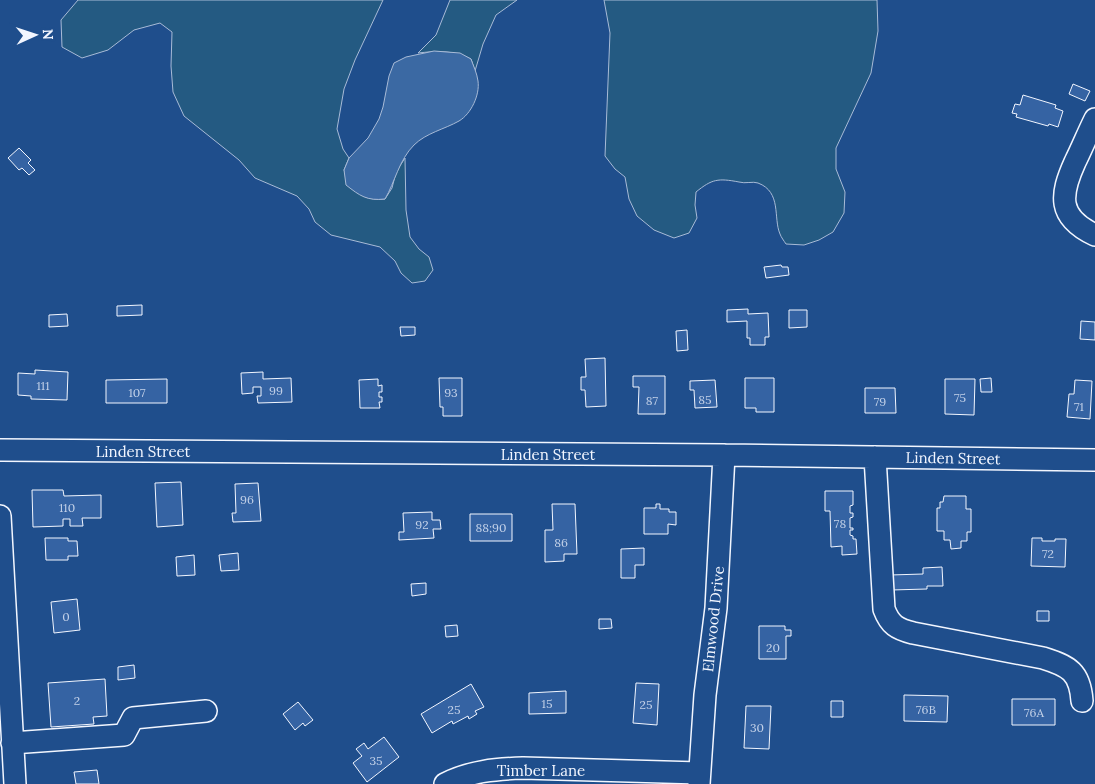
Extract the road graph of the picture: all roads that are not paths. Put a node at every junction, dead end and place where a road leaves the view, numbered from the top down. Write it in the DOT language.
graph roads {
  1 [pos="1095,119"];
  2 [pos="1095,235"];
  3 [pos="0,450"];
  4 [pos="724,455"];
  5 [pos="875,457"];
  6 [pos="1095,460"];
  7 [pos="0,516"];
  8 [pos="1082,701"];
  9 [pos="206,711"];
  10 [pos="12,743"];
  11 [pos="699,779"];
  12 [pos="15,784"];
  13 [pos="445,784"];
  1 -- 2 [label="street"];
  3 -- 4 [label="street, Linden Street"];
  4 -- 5 [label="street, Linden Street"];
  4 -- 11 [label="street, Elmwood Drive"];
  5 -- 6 [label="street, Linden Street"];
  5 -- 8 [label="street"];
  7 -- 10 [label="street"];
  9 -- 10 [label="street"];
  10 -- 12 [label="street"];
  11 -- 13 [label="street, Timber Lane"];
}
